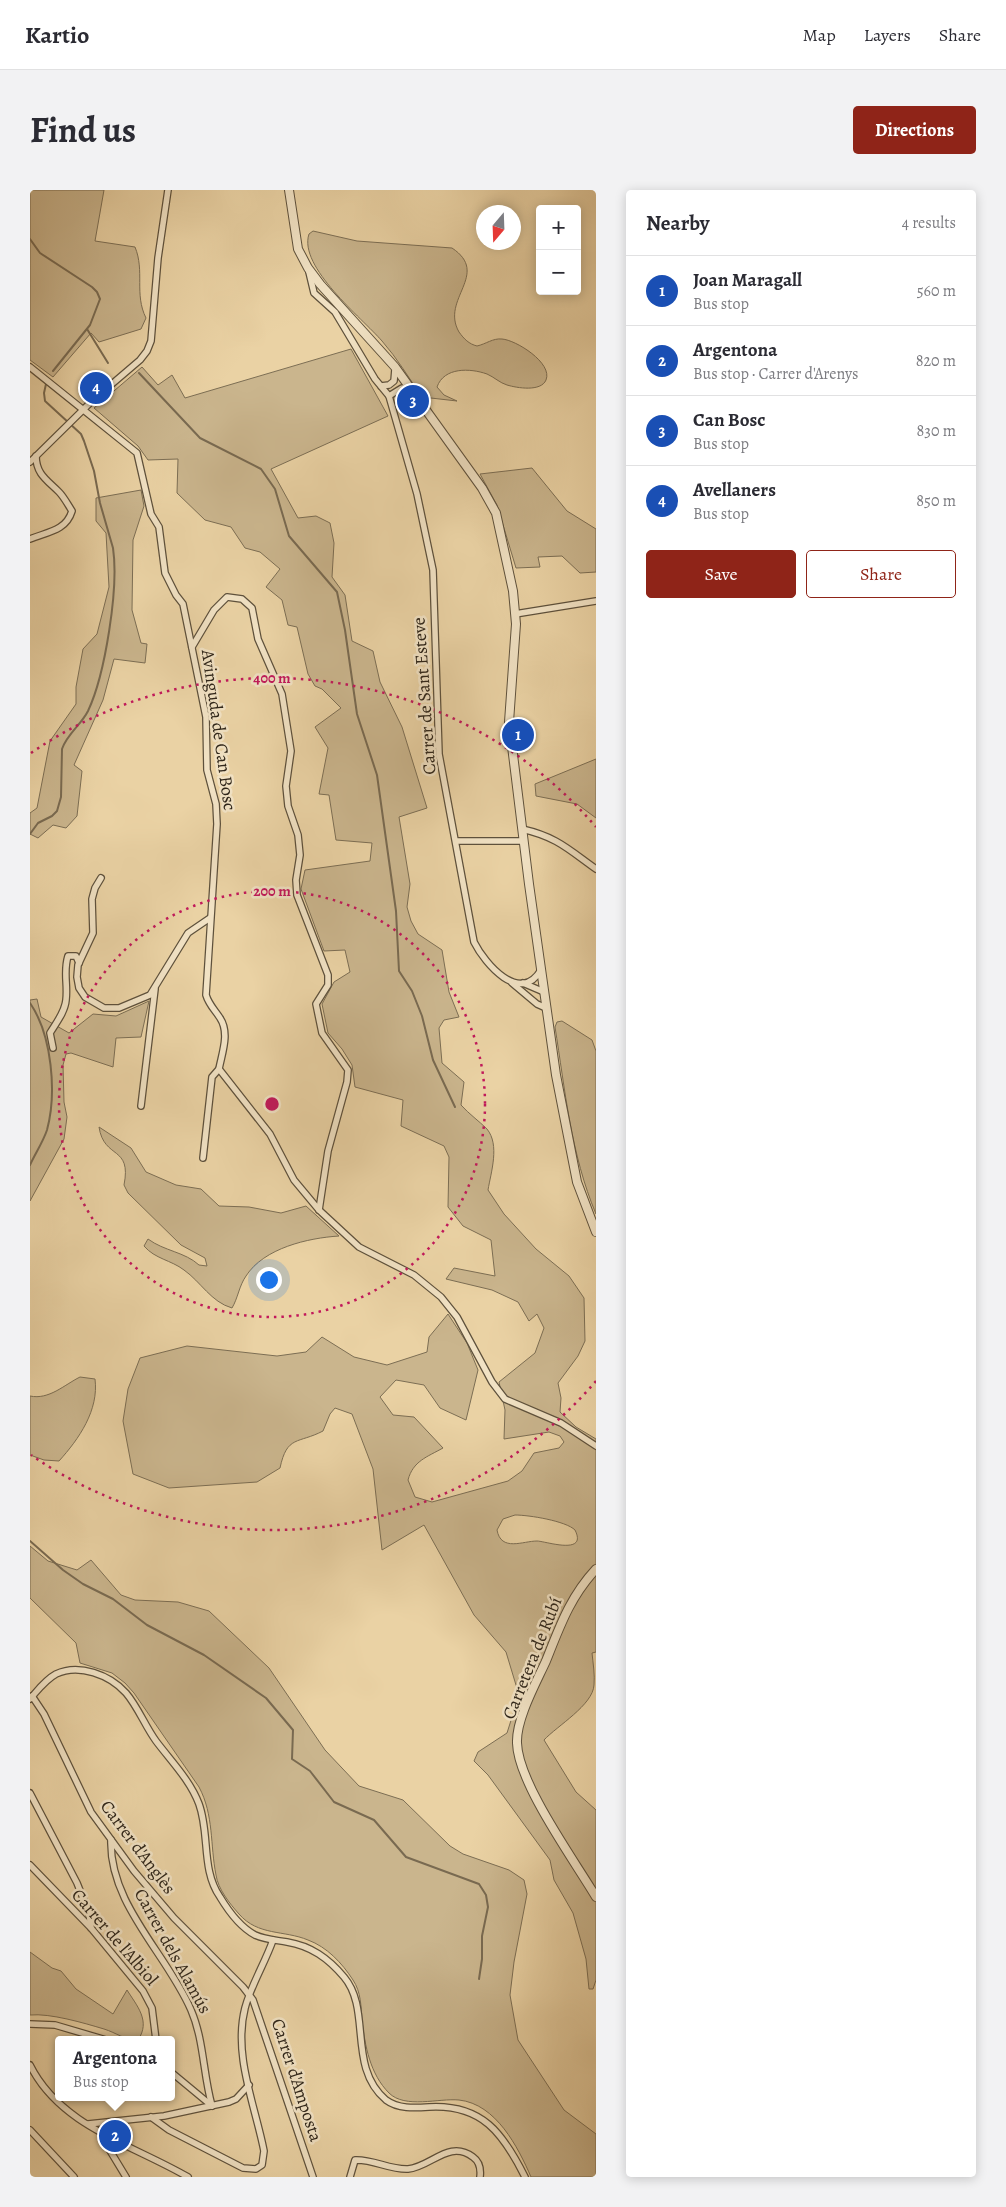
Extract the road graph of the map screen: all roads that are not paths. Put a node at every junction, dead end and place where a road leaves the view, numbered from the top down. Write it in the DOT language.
graph roads {
  1 [pos="168,190"];
  2 [pos="289,190"];
  3 [pos="308,268"];
  4 [pos="395,366"];
  5 [pos="30,367"];
  6 [pos="381,386"];
  7 [pos="410,388"];
  8 [pos="389,396"];
  9 [pos="82,410"];
  10 [pos="36,456"];
  11 [pos="30,462"];
  12 [pos="30,539"];
  13 [pos="596,602"];
  14 [pos="515,614"];
  15 [pos="192,647"];
  16 [pos="522,829"];
  17 [pos="456,841"];
  18 [pos="524,841"];
  19 [pos="596,869"];
  20 [pos="101,878"];
  21 [pos="210,918"];
  22 [pos="79,963"];
  23 [pos="541,970"];
  24 [pos="511,982"];
  25 [pos="523,984"];
  26 [pos="156,987"];
  27 [pos="545,1000"];
  28 [pos="53,1048"];
  29 [pos="219,1069"];
  30 [pos="141,1106"];
  31 [pos="203,1158"];
  32 [pos="319,1210"];
  33 [pos="596,1232"];
  34 [pos="596,1446"];
  35 [pos="596,1569"];
  36 [pos="31,1698"];
  37 [pos="30,1793"];
  38 [pos="111,1840"];
  39 [pos="30,1865"];
  40 [pos="596,1896"];
  41 [pos="91,1928"];
  42 [pos="273,1940"];
  43 [pos="250,1994"];
  44 [pos="30,2024"];
  45 [pos="93,2036"];
  46 [pos="156,2036"];
  47 [pos="30,2065"];
  48 [pos="175,2075"];
  49 [pos="249,2085"];
  50 [pos="55,2099"];
  51 [pos="58,2101"];
  52 [pos="212,2106"];
  53 [pos="151,2117"];
  54 [pos="88,2124"];
  55 [pos="30,2130"];
  56 [pos="104,2134"];
  57 [pos="74,2177"];
  58 [pos="126,2177"];
  59 [pos="188,2177"];
  60 [pos="313,2177"];
  61 [pos="350,2177"];
  62 [pos="480,2177"];
  63 [pos="525,2177"];
  1 -- 9 [label="street"];
  2 -- 3 [label="street"];
  3 -- 4 [label="street"];
  3 -- 6 [label="street, Carrer de Sant Esteve"];
  4 -- 6 [label="street"];
  4 -- 7 [label="street"];
  5 -- 9 [label="street, Avinguda de Can Bosc"];
  6 -- 8 [label="street, Carrer de Sant Esteve"];
  7 -- 8 [label="street"];
  7 -- 14 [label="street"];
  8 -- 17 [label="street, Carrer de Sant Esteve"];
  9 -- 10 [label="street"];
  9 -- 15 [label="street, Avinguda de Can Bosc"];
  10 -- 11 [label="street"];
  10 -- 12 [label="street"];
  13 -- 14 [label="street"];
  14 -- 16 [label="street"];
  15 -- 21 [label="street, Avinguda de Can Bosc"];
  15 -- 32 [label="street"];
  16 -- 18 [label="street"];
  16 -- 19 [label="street"];
  17 -- 18 [label="street"];
  17 -- 24 [label="street, Carrer de Sant Esteve"];
  18 -- 23 [label="street"];
  20 -- 22 [label="street"];
  21 -- 26 [label="street"];
  21 -- 29 [label="street, Avinguda de Can Bosc"];
  22 -- 26 [label="street"];
  22 -- 28 [label="street"];
  23 -- 25 [label="street"];
  23 -- 27 [label="street"];
  24 -- 25 [label="street"];
  24 -- 27 [label="street, Carrer de Sant Esteve"];
  25 -- 27 [label="street"];
  26 -- 30 [label="street"];
  27 -- 33 [label="street"];
  29 -- 31 [label="street, Avinguda de Can Bosc"];
  29 -- 32 [label="street"];
  32 -- 34 [label="street"];
  35 -- 40 [label="street, Carretera de Rubí"];
  36 -- 38 [label="street, Carrer d'Anglès"];
  36 -- 42 [label="street"];
  37 -- 41 [label="street"];
  38 -- 43 [label="street, Carrer d'Anglès"];
  38 -- 52 [label="street, Carrer dels Alamús"];
  39 -- 41 [label="street, Carrer de l'Albiol"];
  41 -- 46 [label="street, Carrer de l'Albiol"];
  42 -- 43 [label="street"];
  42 -- 63 [label="street"];
  43 -- 49 [label="street"];
  43 -- 60 [label="street, Carrer d'Amposta"];
  44 -- 45 [label="street"];
  47 -- 50 [label="street"];
  48 -- 52 [label="street"];
  49 -- 52 [label="street"];
  49 -- 53 [label="street"];
  51 -- 54 [label="street"];
  52 -- 53 [label="street"];
  53 -- 54 [label="street"];
  54 -- 56 [label="street"];
  55 -- 57 [label="street"];
  56 -- 58 [label="street"];
  56 -- 59 [label="street"];
  61 -- 62 [label="street"];
}
